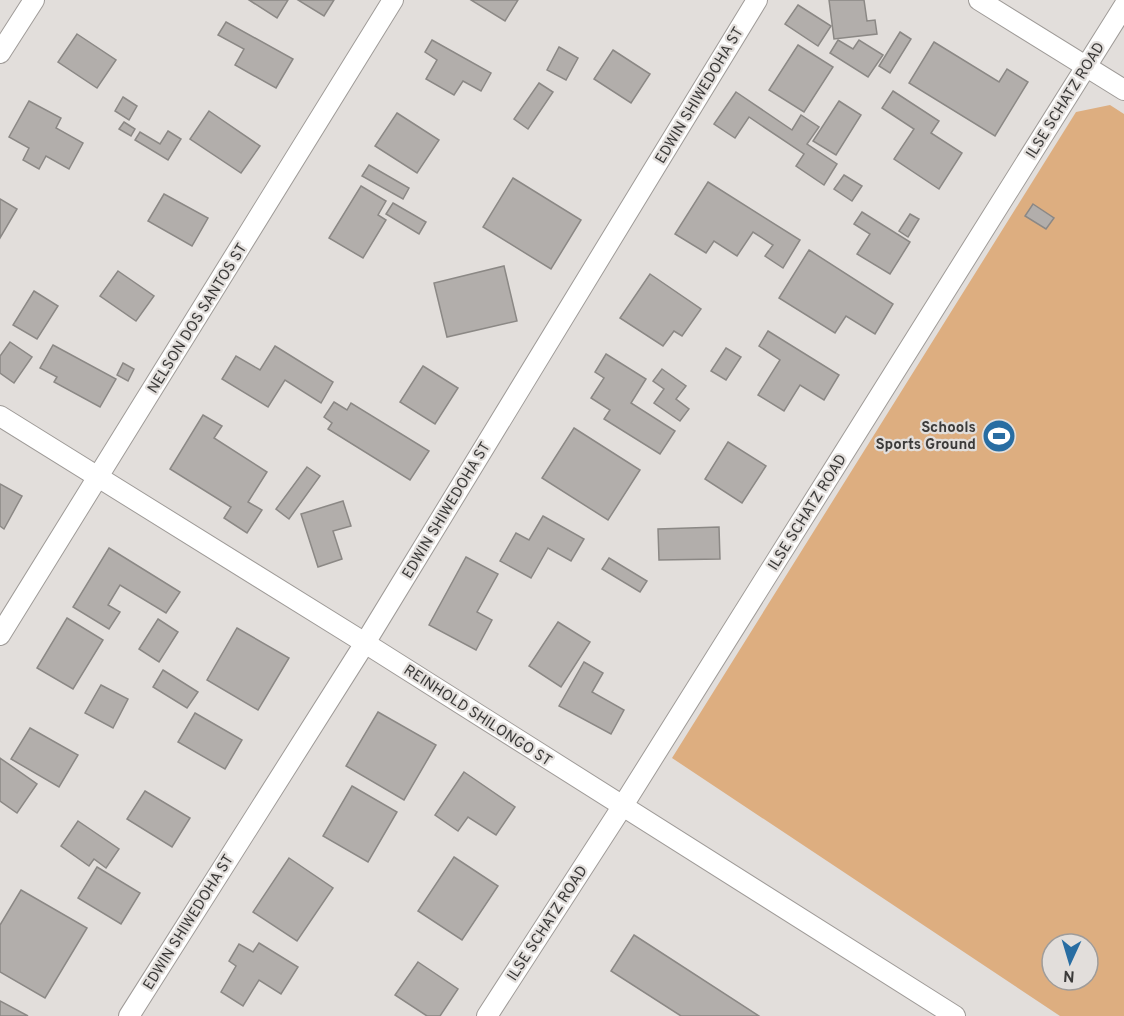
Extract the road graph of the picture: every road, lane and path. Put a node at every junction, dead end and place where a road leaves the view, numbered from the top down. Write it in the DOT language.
graph roads {
  1 [pos="34,0"];
  2 [pos="393,0"];
  3 [pos="758,0"];
  4 [pos="979,0"];
  5 [pos="1124,6"];
  6 [pos="0,53"];
  7 [pos="1087,66"];
  8 [pos="1124,90"];
  9 [pos="0,416"];
  10 [pos="99,477"];
  11 [pos="0,634"];
  12 [pos="365,643"];
  13 [pos="622,807"];
  14 [pos="129,1016"];
  15 [pos="487,1016"];
  16 [pos="955,1016"];
  1 -- 6 [label="street"];
  2 -- 10 [label="street, NELSON DOS SANTOS ST"];
  3 -- 12 [label="street, EDWIN SHIWEDOHA ST"];
  4 -- 7 [label="street"];
  5 -- 7 [label="street, ILSE SCHATZ ROAD"];
  7 -- 8 [label="street"];
  7 -- 13 [label="street, ILSE SCHATZ ROAD"];
  9 -- 10 [label="street, REINHOLD SHILONGO ST"];
  10 -- 11 [label="street, NELSON DOS SANTOS ST"];
  10 -- 12 [label="street, REINHOLD SHILONGO ST"];
  12 -- 13 [label="street, REINHOLD SHILONGO ST"];
  12 -- 14 [label="street, EDWIN SHIWEDOHA ST"];
  13 -- 15 [label="street, ILSE SCHATZ ROAD"];
  13 -- 16 [label="street, REINHOLD SHILONGO ST"];
}
